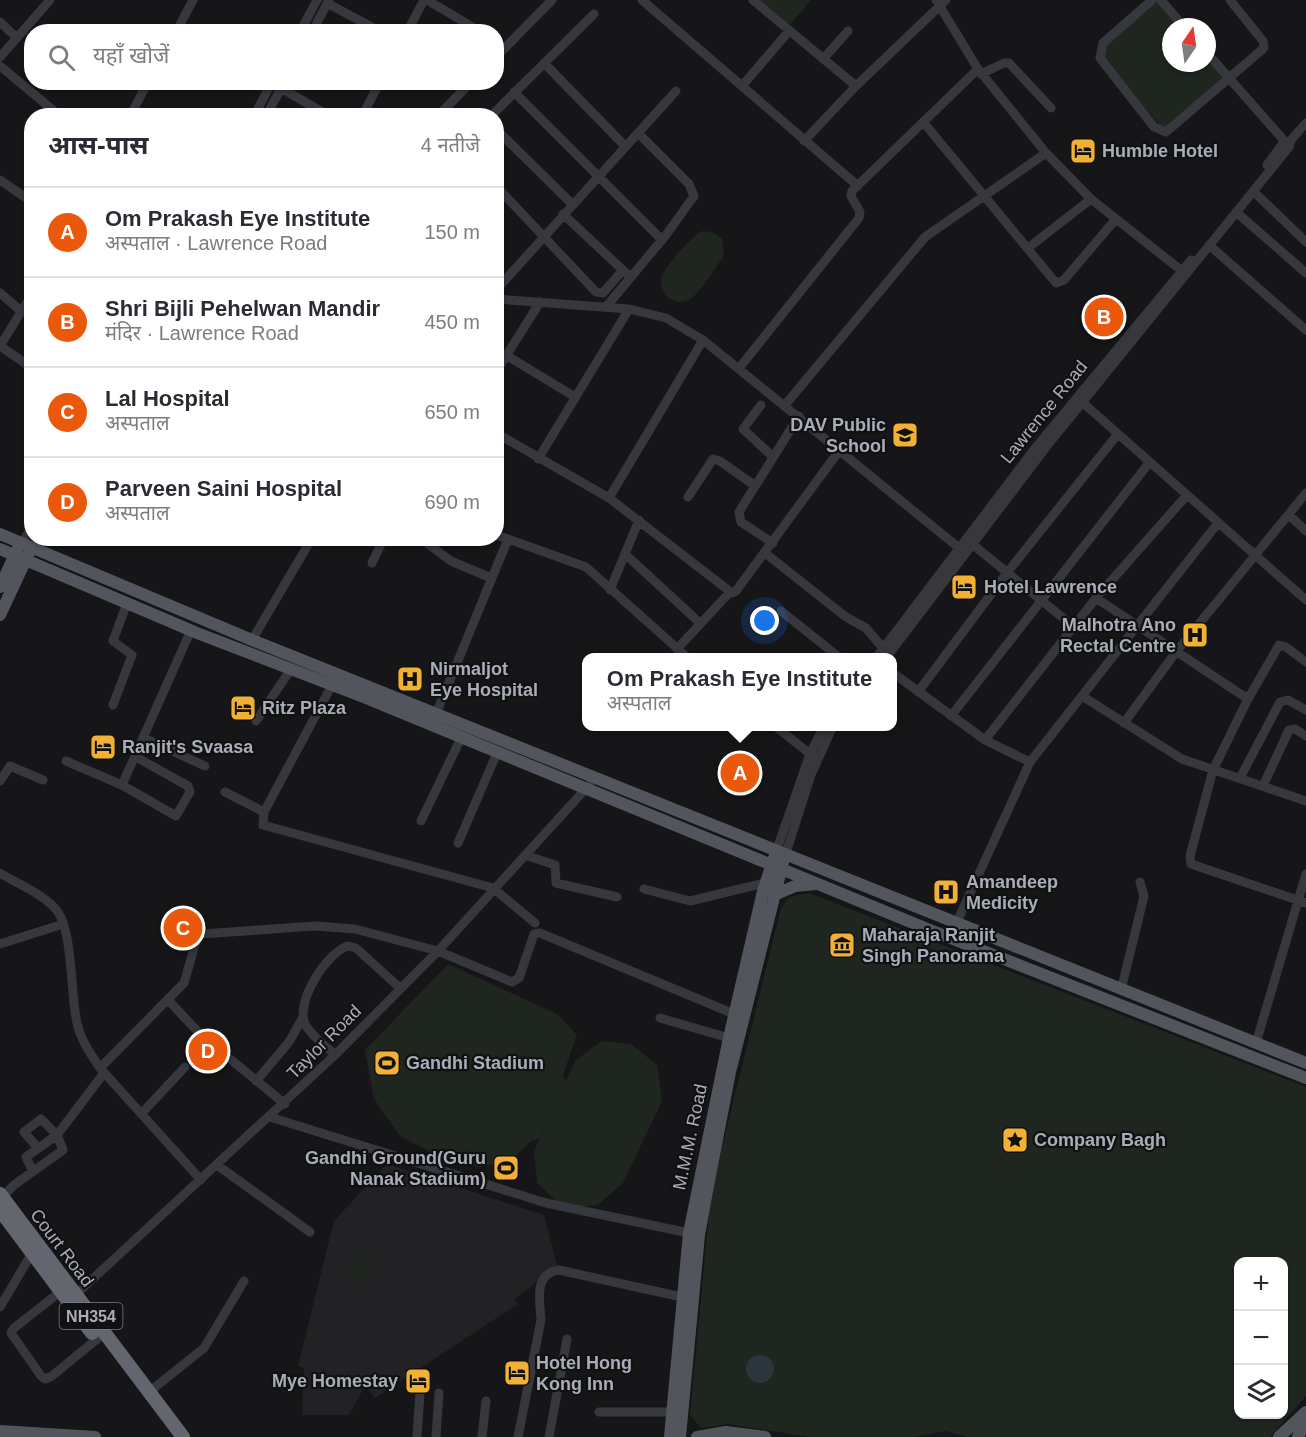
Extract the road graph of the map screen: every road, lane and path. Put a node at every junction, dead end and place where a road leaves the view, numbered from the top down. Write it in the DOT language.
graph roads {
  1 [pos="50,0"];
  2 [pos="193,0"];
  3 [pos="425,0"];
  4 [pos="538,0"];
  5 [pos="642,0"];
  6 [pos="753,0"];
  7 [pos="1152,0"];
  8 [pos="1161,0"];
  9 [pos="1230,0"];
  10 [pos="328,1"];
  11 [pos="312,2"];
  12 [pos="941,2"];
  13 [pos="550,3"];
  14 [pos="594,14"];
  15 [pos="1176,18"];
  16 [pos="0,22"];
  17 [pos="28,24"];
  18 [pos="180,24"];
  19 [pos="303,24"];
  20 [pos="316,24"];
  21 [pos="367,24"];
  22 [pos="412,24"];
  23 [pos="468,24"];
  24 [pos="24,28"];
  25 [pos="789,31"];
  26 [pos="848,31"];
  27 [pos="16,37"];
  28 [pos="504,44"];
  29 [pos="507,46"];
  30 [pos="504,49"];
  31 [pos="0,57"];
  32 [pos="823,59"];
  33 [pos="544,63"];
  34 [pos="1216,63"];
  35 [pos="0,66"];
  36 [pos="980,71"];
  37 [pos="1229,78"];
  38 [pos="24,86"];
  39 [pos="742,86"];
  40 [pos="856,86"];
  41 [pos="29,90"];
  42 [pos="144,90"];
  43 [pos="268,90"];
  44 [pos="280,90"];
  45 [pos="290,90"];
  46 [pos="376,90"];
  47 [pos="463,90"];
  48 [pos="514,92"];
  49 [pos="676,92"];
  50 [pos="50,108"];
  51 [pos="134,108"];
  52 [pos="258,108"];
  53 [pos="270,108"];
  54 [pos="317,108"];
  55 [pos="366,108"];
  56 [pos="446,108"];
  57 [pos="499,108"];
  58 [pos="1050,108"];
  59 [pos="924,123"];
  60 [pos="1306,123"];
  61 [pos="638,133"];
  62 [pos="504,137"];
  63 [pos="804,141"];
  64 [pos="1288,143"];
  65 [pos="625,146"];
  66 [pos="1046,153"];
  67 [pos="598,176"];
  68 [pos="0,180"];
  69 [pos="858,186"];
  70 [pos="1253,191"];
  71 [pos="504,194"];
  72 [pos="983,195"];
  73 [pos="24,196"];
  74 [pos="1091,199"];
  75 [pos="572,204"];
  76 [pos="1236,212"];
  77 [pos="563,214"];
  78 [pos="1115,220"];
  79 [pos="545,236"];
  80 [pos="662,240"];
  81 [pos="1306,242"];
  82 [pos="1209,245"];
  83 [pos="1028,248"];
  84 [pos="1182,271"];
  85 [pos="1306,273"];
  86 [pos="627,274"];
  87 [pos="504,281"];
  88 [pos="0,293"];
  89 [pos="504,300"];
  90 [pos="540,302"];
  91 [pos="606,307"];
  92 [pos="24,308"];
  93 [pos="629,309"];
  94 [pos="22,312"];
  95 [pos="1306,330"];
  96 [pos="703,340"];
  97 [pos="0,346"];
  98 [pos="506,355"];
  99 [pos="504,358"];
  100 [pos="24,362"];
  101 [pos="740,367"];
  102 [pos="575,396"];
  103 [pos="1082,402"];
  104 [pos="761,405"];
  105 [pos="785,405"];
  106 [pos="799,416"];
  107 [pos="1117,435"];
  108 [pos="504,438"];
  109 [pos="839,451"];
  110 [pos="772,456"];
  111 [pos="538,459"];
  112 [pos="1149,463"];
  113 [pos="1014,482"];
  114 [pos="754,485"];
  115 [pos="1306,493"];
  116 [pos="1187,495"];
  117 [pos="687,497"];
  118 [pos="609,498"];
  119 [pos="1289,515"];
  120 [pos="639,520"];
  121 [pos="1218,523"];
  122 [pos="1306,531"];
  123 [pos="0,534"];
  124 [pos="504,538"];
  125 [pos="508,539"];
  126 [pos="24,540"];
  127 [pos="772,543"];
  128 [pos="972,544"];
  129 [pos="28,546"];
  130 [pos="39,546"];
  131 [pos="307,546"];
  132 [pos="380,546"];
  133 [pos="431,546"];
  134 [pos="958,547"];
  135 [pos="0,549"];
  136 [pos="765,553"];
  137 [pos="625,554"];
  138 [pos="1255,556"];
  139 [pos="20,558"];
  140 [pos="372,564"];
  141 [pos="1006,574"];
  142 [pos="491,578"];
  143 [pos="0,587"];
  144 [pos="610,590"];
  145 [pos="730,592"];
  146 [pos="1096,598"];
  147 [pos="1039,600"];
  148 [pos="1306,600"];
  149 [pos="127,603"];
  150 [pos="781,611"];
  151 [pos="0,615"];
  152 [pos="700,623"];
  153 [pos="1073,626"];
  154 [pos="1136,626"];
  155 [pos="191,630"];
  156 [pos="252,640"];
  157 [pos="677,649"];
  158 [pos="1176,652"];
  159 [pos="682,653"];
  160 [pos="835,653"];
  161 [pos="885,653"];
  162 [pos="1306,662"];
  163 [pos="291,669"];
  164 [pos="897,676"];
  165 [pos="332,685"];
  166 [pos="918,692"];
  167 [pos="1082,696"];
  168 [pos="1248,699"];
  169 [pos="113,705"];
  170 [pos="1306,710"];
  171 [pos="436,714"];
  172 [pos="951,716"];
  173 [pos="256,721"];
  174 [pos="1125,723"];
  175 [pos="781,731"];
  176 [pos="822,731"];
  177 [pos="830,731"];
  178 [pos="1306,736"];
  179 [pos="144,738"];
  180 [pos="461,738"];
  181 [pos="985,740"];
  182 [pos="497,753"];
  183 [pos="813,756"];
  184 [pos="136,757"];
  185 [pos="66,761"];
  186 [pos="1030,762"];
  187 [pos="205,766"];
  188 [pos="1213,770"];
  189 [pos="593,776"];
  190 [pos="1240,778"];
  191 [pos="42,780"];
  192 [pos="0,781"];
  193 [pos="122,785"];
  194 [pos="1263,786"];
  195 [pos="587,789"];
  196 [pos="225,792"];
  197 [pos="1306,801"];
  198 [pos="264,812"];
  199 [pos="421,821"];
  200 [pos="458,843"];
  201 [pos="781,851"];
  202 [pos="525,855"];
  203 [pos="776,866"];
  204 [pos="0,873"];
  205 [pos="1306,874"];
  206 [pos="1140,882"];
  207 [pos="765,883"];
  208 [pos="819,884"];
  209 [pos="493,888"];
  210 [pos="644,890"];
  211 [pos="774,895"];
  212 [pos="617,897"];
  213 [pos="1302,901"];
  214 [pos="535,924"];
  215 [pos="956,924"];
  216 [pos="57,926"];
  217 [pos="0,944"];
  218 [pos="438,951"];
  219 [pos="400,988"];
  220 [pos="1103,990"];
  221 [pos="1121,990"];
  222 [pos="168,1000"];
  223 [pos="734,1014"];
  224 [pos="303,1017"];
  225 [pos="660,1018"];
  226 [pos="729,1038"];
  227 [pos="1256,1043"];
  228 [pos="335,1055"];
  229 [pos="1306,1064"];
  230 [pos="185,1067"];
  231 [pos="102,1070"];
  232 [pos="1306,1078"];
  233 [pos="256,1081"];
  234 [pos="285,1104"];
  235 [pos="141,1114"];
  236 [pos="270,1118"];
  237 [pos="57,1135"];
  238 [pos="37,1148"];
  239 [pos="217,1165"];
  240 [pos="33,1172"];
  241 [pos="201,1179"];
  242 [pos="1,1201"];
  243 [pos="310,1232"];
  244 [pos="689,1233"];
  245 [pos="32,1253"];
  246 [pos="244,1281"];
  247 [pos="68,1296"];
  248 [pos="682,1297"];
  249 [pos="0,1307"];
  250 [pos="97,1339"];
  251 [pos="567,1339"];
  252 [pos="421,1377"];
  253 [pos="149,1392"];
  254 [pos="440,1393"];
  255 [pos="486,1401"];
  256 [pos="599,1412"];
  257 [pos="678,1412"];
  258 [pos="1306,1412"];
  259 [pos="0,1431"];
  260 [pos="702,1436"];
  261 [pos="95,1437"];
  262 [pos="172,1437"];
  263 [pos="183,1437"];
  264 [pos="417,1437"];
  265 [pos="436,1437"];
  266 [pos="482,1437"];
  267 [pos="518,1437"];
  268 [pos="549,1437"];
  269 [pos="670,1437"];
  270 [pos="680,1437"];
  271 [pos="765,1437"];
  272 [pos="1279,1437"];
  1 -- 17 [label="street"];
  2 -- 18 [label="street"];
  3 -- 22 [label="street"];
  3 -- 23 [label="street"];
  4 -- 13 [label="street"];
  5 -- 39 [label="street"];
  6 -- 25 [label="street"];
  7 -- 37 [label="street"];
  8 -- 15 [label="street"];
  9 -- 37 [label="street"];
  10 -- 20 [label="street"];
  10 -- 21 [label="street"];
  11 -- 19 [label="street"];
  12 -- 36 [label="street"];
  12 -- 40 [label="street"];
  13 -- 29 [label="street"];
  14 -- 33 [label="street"];
  16 -- 27 [label="street"];
  24 -- 27 [label="street"];
  25 -- 32 [label="street"];
  25 -- 39 [label="street"];
  26 -- 32 [label="street"];
  27 -- 31 [label="street"];
  28 -- 29 [label="street"];
  29 -- 30 [label="street"];
  32 -- 40 [label="street"];
  33 -- 48 [label="street"];
  33 -- 65 [label="street"];
  34 -- 37 [label="street"];
  35 -- 38 [label="street"];
  36 -- 58 [label="street"];
  36 -- 59 [label="street"];
  36 -- 66 [label="street"];
  37 -- 64 [label="street"];
  39 -- 63 [label="street"];
  40 -- 63 [label="street"];
  41 -- 50 [label="street"];
  42 -- 51 [label="street"];
  43 -- 52 [label="street"];
  44 -- 53 [label="street"];
  45 -- 54 [label="street"];
  46 -- 55 [label="street"];
  47 -- 56 [label="street"];
  48 -- 57 [label="street"];
  48 -- 67 [label="street"];
  49 -- 61 [label="street"];
  59 -- 69 [label="street"];
  59 -- 72 [label="street"];
  60 -- 64 [label="street, Lawrence Road"];
  61 -- 65 [label="street"];
  61 -- 80 [label="street"];
  62 -- 75 [label="street"];
  63 -- 69 [label="street"];
  64 -- 70 [label="street, Lawrence Road"];
  64 -- 84 [label="street, Lawrence Road"];
  65 -- 67 [label="street"];
  66 -- 72 [label="street"];
  66 -- 74 [label="street"];
  67 -- 75 [label="street"];
  67 -- 80 [label="street"];
  68 -- 73 [label="street"];
  69 -- 101 [label="street"];
  70 -- 76 [label="street, Lawrence Road"];
  70 -- 81 [label="street"];
  71 -- 79 [label="street"];
  72 -- 83 [label="street"];
  72 -- 105 [label="street"];
  74 -- 78 [label="street"];
  74 -- 83 [label="street"];
  75 -- 77 [label="street"];
  76 -- 82 [label="street, Lawrence Road"];
  76 -- 85 [label="street"];
  77 -- 79 [label="street"];
  77 -- 86 [label="street"];
  78 -- 83 [label="street"];
  78 -- 84 [label="street"];
  79 -- 86 [label="street"];
  79 -- 87 [label="street"];
  80 -- 86 [label="street"];
  82 -- 95 [label="street"];
  82 -- 103 [label="street, Lawrence Road"];
  84 -- 113 [label="street, Lawrence Road"];
  86 -- 91 [label="street"];
  88 -- 94 [label="street"];
  89 -- 90 [label="street"];
  90 -- 91 [label="street"];
  90 -- 98 [label="street"];
  91 -- 93 [label="street"];
  92 -- 94 [label="street"];
  93 -- 96 [label="street"];
  93 -- 102 [label="street"];
  94 -- 97 [label="street"];
  96 -- 101 [label="street"];
  96 -- 118 [label="street"];
  97 -- 100 [label="street"];
  98 -- 99 [label="street"];
  98 -- 102 [label="street"];
  101 -- 105 [label="street"];
  102 -- 111 [label="street"];
  103 -- 107 [label="street"];
  103 -- 113 [label="street, Lawrence Road"];
  104 -- 110 [label="street"];
  105 -- 106 [label="street"];
  106 -- 109 [label="street"];
  106 -- 110 [label="street"];
  107 -- 112 [label="street"];
  107 -- 141 [label="street"];
  108 -- 111 [label="street"];
  109 -- 127 [label="street"];
  109 -- 134 [label="street"];
  110 -- 114 [label="street"];
  111 -- 118 [label="street"];
  112 -- 116 [label="street"];
  112 -- 147 [label="street"];
  113 -- 128 [label="street, Lawrence Road"];
  113 -- 134 [label="street, Lawrence Road"];
  114 -- 117 [label="street"];
  114 -- 127 [label="street"];
  115 -- 119 [label="street"];
  116 -- 121 [label="street"];
  116 -- 146 [label="street"];
  118 -- 120 [label="street"];
  119 -- 122 [label="street"];
  119 -- 138 [label="street"];
  120 -- 137 [label="street"];
  120 -- 145 [label="street"];
  121 -- 138 [label="street"];
  121 -- 154 [label="street"];
  123 -- 126 [label="main road"];
  124 -- 125 [label="street"];
  125 -- 142 [label="street"];
  125 -- 144 [label="street"];
  127 -- 136 [label="street"];
  128 -- 141 [label="street"];
  128 -- 161 [label="street, Lawrence Road"];
  129 -- 139 [label="main road"];
  130 -- 156 [label="main road"];
  131 -- 156 [label="street"];
  132 -- 140 [label="street"];
  133 -- 142 [label="street"];
  134 -- 161 [label="street, Lawrence Road"];
  135 -- 139 [label="main road"];
  136 -- 145 [label="street"];
  136 -- 161 [label="street"];
  137 -- 144 [label="street"];
  137 -- 152 [label="street"];
  138 -- 148 [label="street"];
  138 -- 158 [label="street"];
  139 -- 143 [label="main road"];
  139 -- 149 [label="main road"];
  139 -- 151 [label="main road"];
  141 -- 147 [label="street"];
  141 -- 166 [label="street"];
  142 -- 171 [label="street"];
  144 -- 157 [label="street"];
  145 -- 152 [label="street"];
  146 -- 153 [label="street"];
  146 -- 154 [label="street"];
  147 -- 153 [label="street"];
  147 -- 172 [label="street"];
  149 -- 155 [label="main road"];
  149 -- 169 [label="street"];
  150 -- 160 [label="street"];
  152 -- 157 [label="street"];
  153 -- 181 [label="street"];
  154 -- 158 [label="street"];
  154 -- 167 [label="street"];
  155 -- 163 [label="main road"];
  155 -- 179 [label="street"];
  156 -- 171 [label="main road"];
  157 -- 159 [label="street"];
  158 -- 168 [label="street"];
  158 -- 174 [label="street"];
  162 -- 168 [label="street"];
  163 -- 165 [label="main road"];
  163 -- 173 [label="street"];
  164 -- 166 [label="street"];
  165 -- 180 [label="main road"];
  165 -- 198 [label="street"];
  166 -- 172 [label="street"];
  167 -- 174 [label="street"];
  167 -- 186 [label="street"];
  168 -- 188 [label="street"];
  170 -- 190 [label="street"];
  171 -- 189 [label="main road"];
  172 -- 181 [label="street"];
  174 -- 188 [label="street"];
  175 -- 183 [label="street"];
  176 -- 183 [label="street"];
  177 -- 183 [label="street"];
  178 -- 194 [label="street"];
  179 -- 184 [label="street"];
  179 -- 187 [label="street"];
  180 -- 182 [label="main road"];
  180 -- 199 [label="street"];
  181 -- 186 [label="street"];
  182 -- 195 [label="main road"];
  182 -- 200 [label="street"];
  183 -- 201 [label="street"];
  184 -- 193 [label="street"];
  184 -- 193 [label="street"];
  185 -- 193 [label="street"];
  186 -- 215 [label="street"];
  188 -- 190 [label="street"];
  188 -- 213 [label="street"];
  189 -- 195 [label="street, Taylor Road"];
  189 -- 201 [label="main road"];
  190 -- 194 [label="street"];
  191 -- 192 [label="street"];
  194 -- 197 [label="street"];
  195 -- 202 [label="street, Taylor Road"];
  195 -- 203 [label="main road"];
  196 -- 198 [label="street"];
  198 -- 209 [label="street"];
  201 -- 203 [label="main road, M.M.M. Road"];
  201 -- 215 [label="main road"];
  202 -- 209 [label="street, Taylor Road"];
  202 -- 212 [label="street"];
  203 -- 207 [label="main road, M.M.M. Road"];
  203 -- 208 [label="main road"];
  203 -- 211 [label="main road, M.M.M. Road"];
  204 -- 231 [label="street"];
  205 -- 213 [label="street"];
  206 -- 221 [label="street"];
  207 -- 210 [label="street"];
  207 -- 223 [label="main road, M.M.M. Road"];
  208 -- 211 [label="main road"];
  208 -- 220 [label="main road"];
  209 -- 214 [label="street"];
  209 -- 218 [label="street, Taylor Road"];
  211 -- 257 [label="main road, M.M.M. Road"];
  213 -- 227 [label="street"];
  215 -- 220 [label="main road"];
  216 -- 217 [label="street"];
  218 -- 219 [label="street, Taylor Road"];
  218 -- 222 [label="street"];
  218 -- 223 [label="street"];
  219 -- 224 [label="street"];
  219 -- 228 [label="street, Taylor Road"];
  220 -- 221 [label="main road"];
  220 -- 232 [label="main road"];
  221 -- 227 [label="main road"];
  222 -- 231 [label="street"];
  222 -- 233 [label="street"];
  223 -- 226 [label="main road, M.M.M. Road"];
  224 -- 228 [label="street"];
  224 -- 233 [label="street"];
  225 -- 226 [label="street"];
  226 -- 244 [label="main road, M.M.M. Road"];
  227 -- 229 [label="main road"];
  228 -- 234 [label="street, Taylor Road"];
  230 -- 235 [label="street"];
  231 -- 235 [label="street"];
  231 -- 237 [label="street"];
  233 -- 234 [label="street"];
  234 -- 236 [label="street, Taylor Road"];
  235 -- 241 [label="street"];
  236 -- 239 [label="street, Taylor Road"];
  236 -- 244 [label="street"];
  237 -- 238 [label="street"];
  237 -- 238 [label="street"];
  237 -- 240 [label="street"];
  238 -- 240 [label="street"];
  239 -- 241 [label="street, Taylor Road"];
  239 -- 243 [label="street"];
  240 -- 242 [label="street"];
  241 -- 247 [label="street, Taylor Road"];
  242 -- 245 [label="highway, Court Road / NH354"];
  242 -- 247 [label="highway, Court Road / NH354"];
  244 -- 248 [label="main road, M.M.M. Road"];
  245 -- 247 [label="highway, Court Road / NH354"];
  245 -- 249 [label="street"];
  246 -- 253 [label="street"];
  247 -- 250 [label="highway, Court Road / NH354"];
  247 -- 250 [label="street, Taylor Road"];
  247 -- 253 [label="highway, Court Road / NH354"];
  248 -- 257 [label="main road, M.M.M. Road"];
  248 -- 267 [label="street"];
  250 -- 262 [label="highway, Court Road / NH354"];
  251 -- 268 [label="street"];
  252 -- 264 [label="street"];
  253 -- 263 [label="highway, Court Road / NH354"];
  254 -- 265 [label="street"];
  255 -- 266 [label="street"];
  256 -- 257 [label="street"];
  257 -- 260 [label="main road"];
  257 -- 269 [label="main road, M.M.M. Road"];
  257 -- 270 [label="main road, M.M.M. Road"];
  258 -- 272 [label="main road"];
  259 -- 261 [label="main road"];
  260 -- 271 [label="main road"];
}
